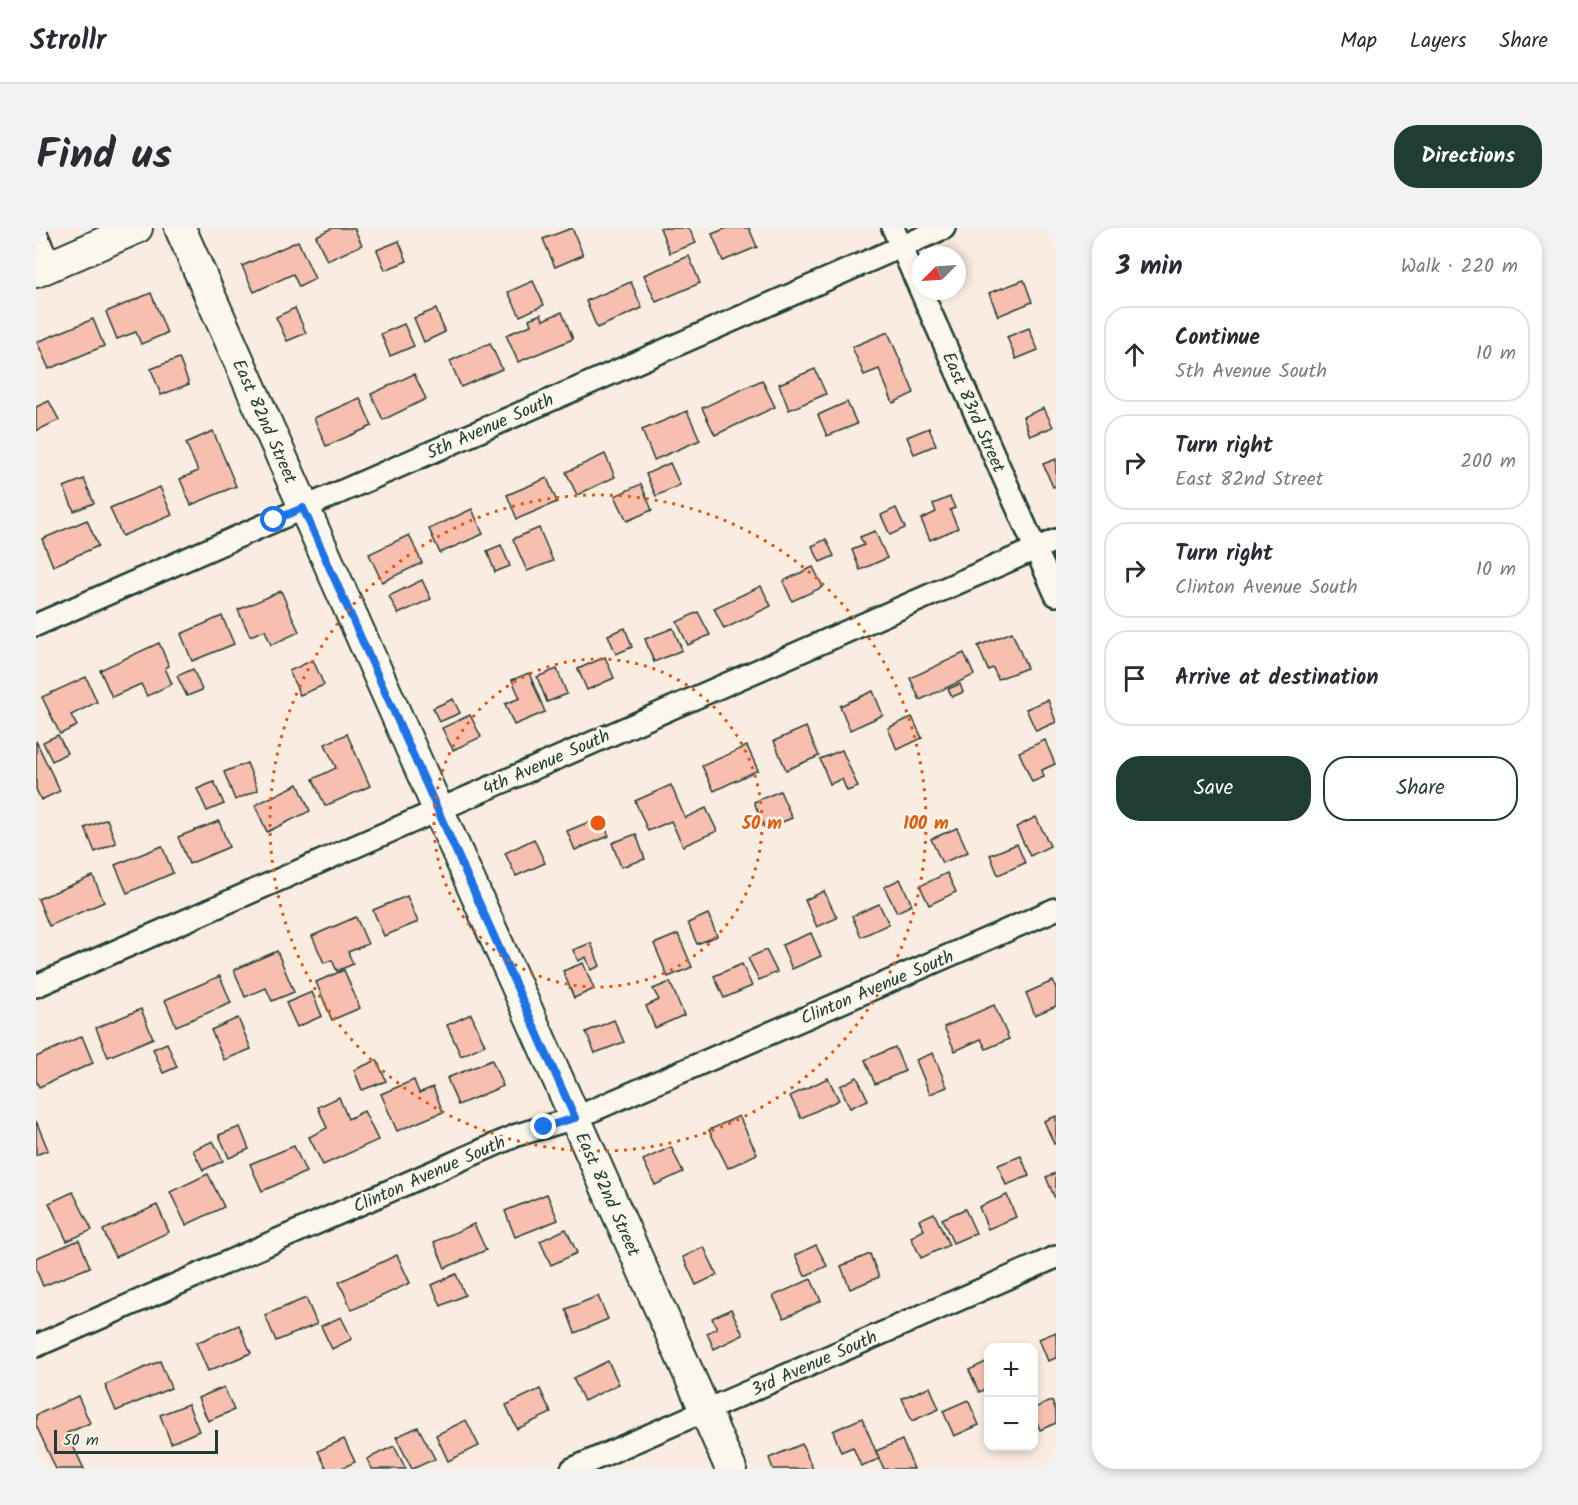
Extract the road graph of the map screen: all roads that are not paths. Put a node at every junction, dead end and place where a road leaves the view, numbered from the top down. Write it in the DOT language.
graph roads {
  1 [pos="137,228"];
  2 [pos="180,228"];
  3 [pos="944,228"];
  4 [pos="36,234"];
  5 [pos="897,237"];
  6 [pos="43,269"];
  7 [pos="303,508"];
  8 [pos="1056,540"];
  9 [pos="1035,549"];
  10 [pos="1056,595"];
  11 [pos="36,625"];
  12 [pos="437,809"];
  13 [pos="1056,909"];
  14 [pos="36,986"];
  15 [pos="575,1118"];
  16 [pos="1056,1257"];
  17 [pos="36,1346"];
  18 [pos="705,1411"];
  19 [pos="572,1469"];
  20 [pos="731,1469"];
  1 -- 6 [label="street"];
  2 -- 7 [label="street, East 82nd Street"];
  3 -- 5 [label="street, 5th Avenue South"];
  4 -- 6 [label="street"];
  5 -- 7 [label="street, 5th Avenue South"];
  5 -- 9 [label="street, East 83rd Street"];
  7 -- 11 [label="street, 5th Avenue South"];
  7 -- 12 [label="street, East 82nd Street"];
  8 -- 9 [label="street, 4th Avenue South"];
  9 -- 10 [label="street, East 83rd Street"];
  9 -- 12 [label="street, 4th Avenue South"];
  12 -- 14 [label="street, 4th Avenue South"];
  12 -- 15 [label="street, East 82nd Street"];
  13 -- 15 [label="street, Clinton Avenue South"];
  15 -- 17 [label="street, Clinton Avenue South"];
  15 -- 18 [label="street, East 82nd Street"];
  16 -- 18 [label="street, 3rd Avenue South"];
  18 -- 19 [label="street, 3rd Avenue South"];
  18 -- 20 [label="street, East 82nd Street"];
}
